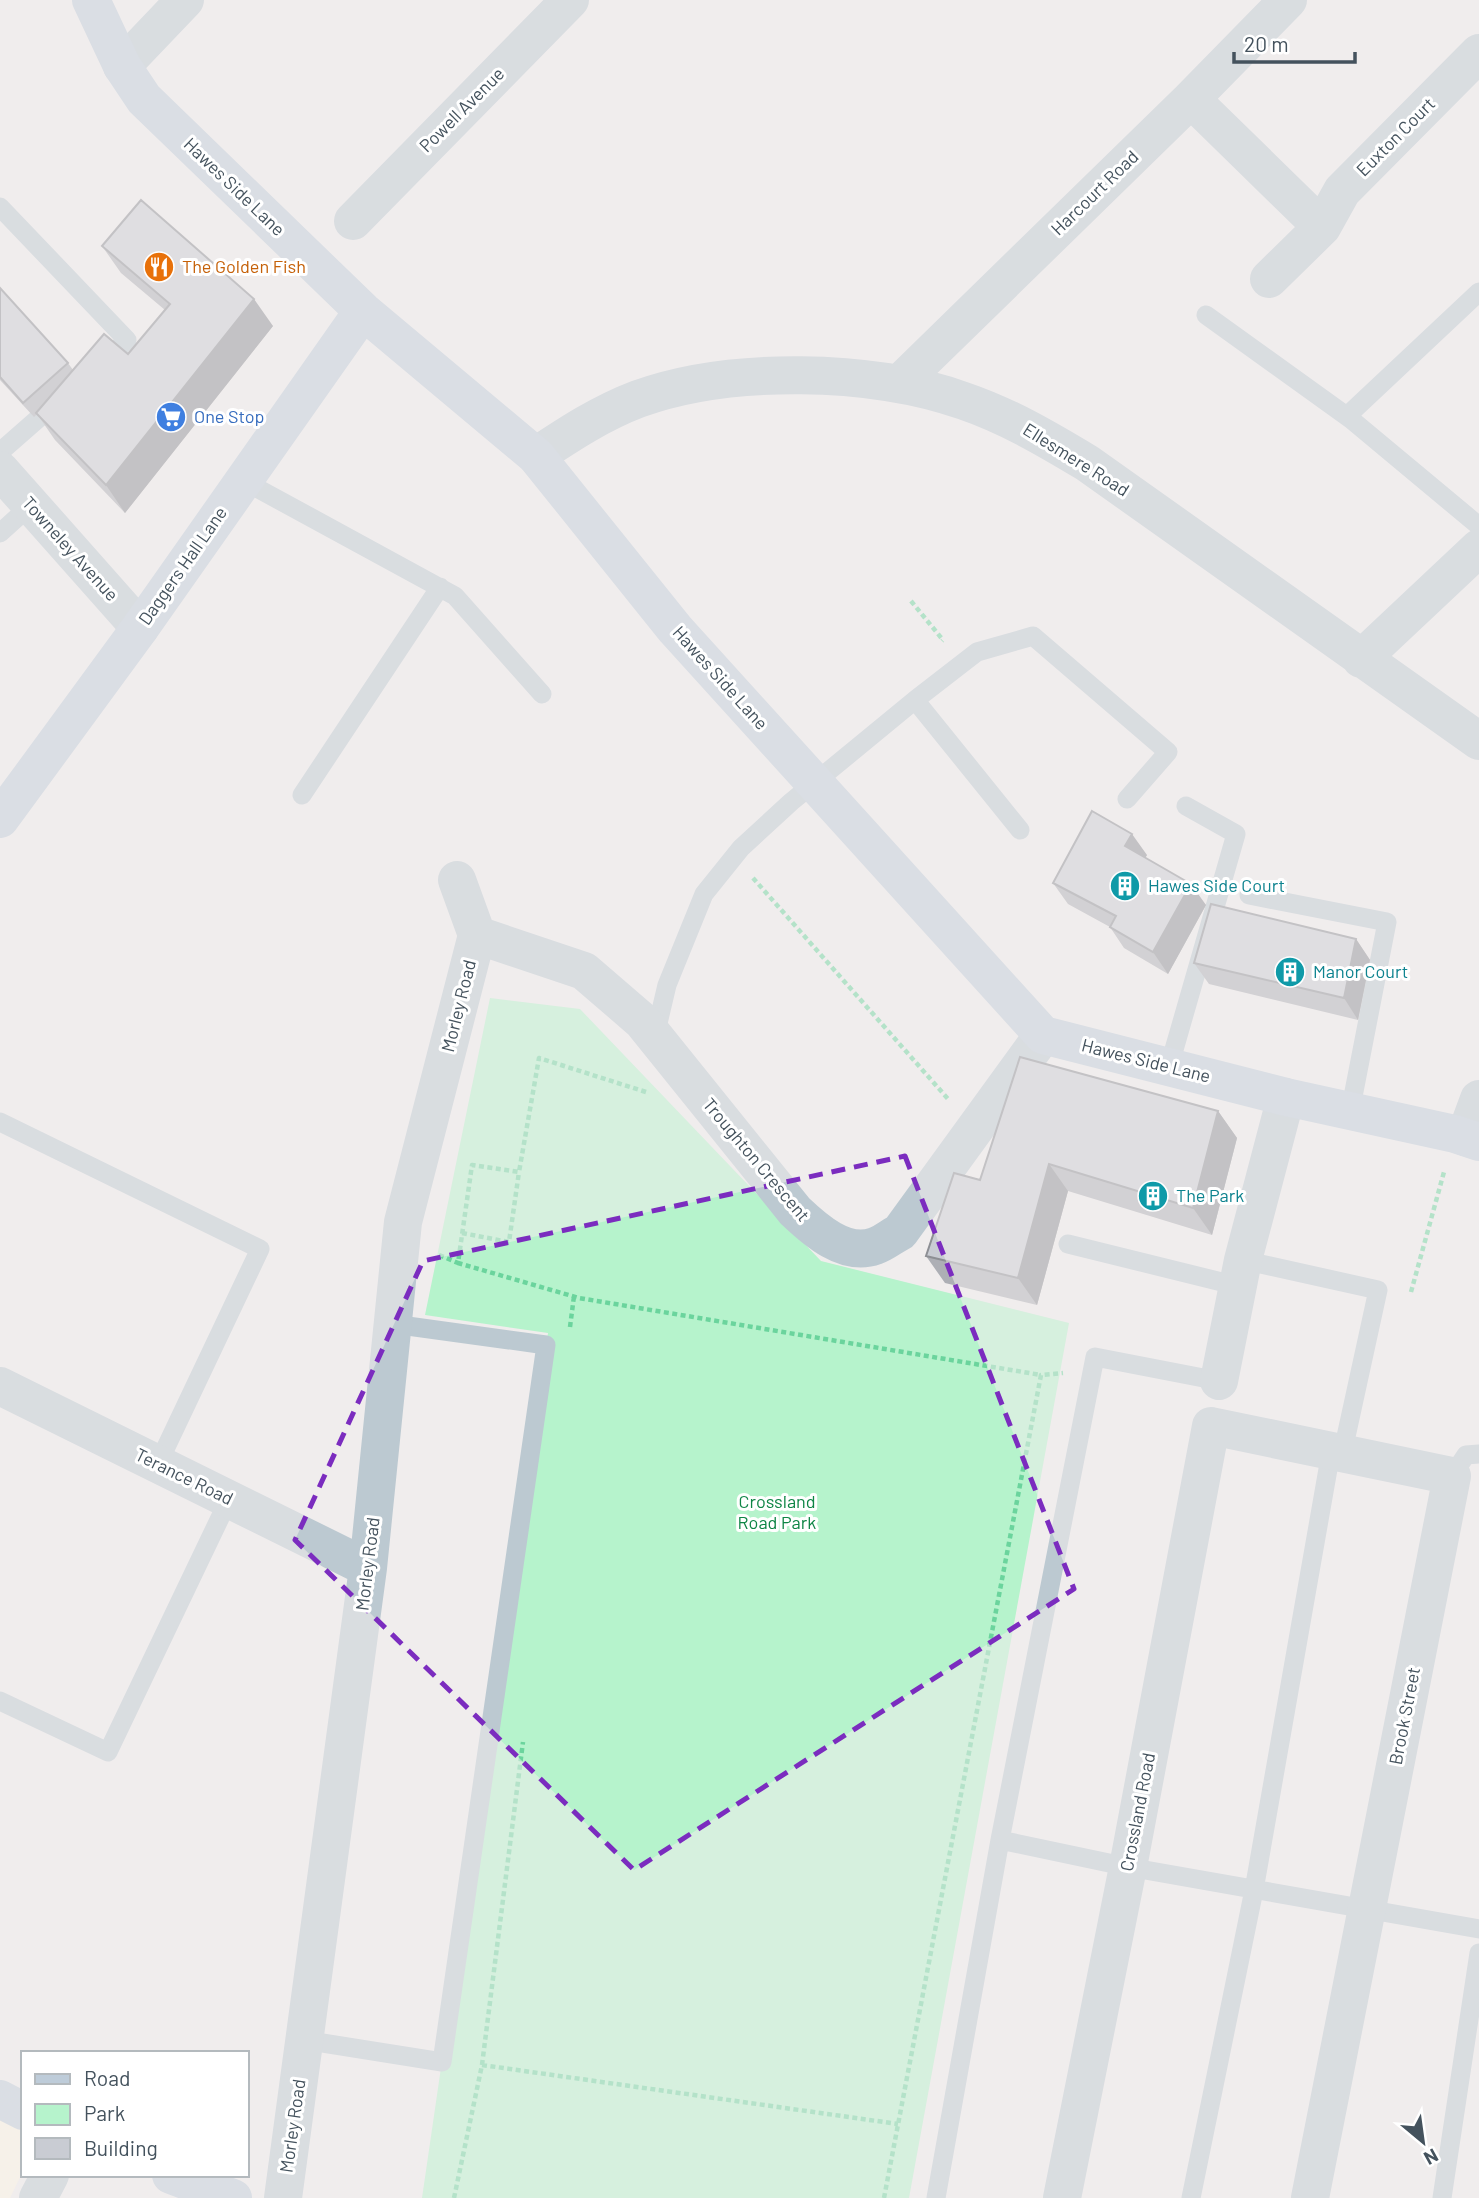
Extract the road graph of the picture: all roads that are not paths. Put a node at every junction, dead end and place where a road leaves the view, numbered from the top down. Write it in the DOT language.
graph roads {
  1 [pos="91,0"];
  2 [pos="185,0"];
  3 [pos="570,0"];
  4 [pos="1288,0"];
  5 [pos="1479,53"];
  6 [pos="122,66"];
  7 [pos="1191,99"];
  8 [pos="0,206"];
  9 [pos="353,221"];
  10 [pos="1322,227"];
  11 [pos="1269,279"];
  12 [pos="1479,292"];
  13 [pos="363,311"];
  14 [pos="1206,315"];
  15 [pos="900,383"];
  16 [pos="1352,420"];
  17 [pos="0,452"];
  18 [pos="536,456"];
  19 [pos="0,470"];
  20 [pos="244,481"];
  21 [pos="31,505"];
  22 [pos="1479,526"];
  23 [pos="0,533"];
  24 [pos="1479,548"];
  25 [pos="440,587"];
  26 [pos="140,628"];
  27 [pos="1361,659"];
  28 [pos="542,694"];
  29 [pos="915,700"];
  30 [pos="1479,741"];
  31 [pos="814,783"];
  32 [pos="302,795"];
  33 [pos="1127,799"];
  34 [pos="1186,806"];
  35 [pos="0,818"];
  36 [pos="1020,830"];
  37 [pos="457,880"];
  38 [pos="1249,895"];
  39 [pos="477,935"];
  40 [pos="1043,1035"];
  41 [pos="654,1037"];
  42 [pos="1169,1067"];
  43 [pos="1286,1097"];
  44 [pos="1479,1099"];
  45 [pos="1350,1112"];
  46 [pos="0,1122"];
  47 [pos="1466,1137"];
  48 [pos="1068,1244"];
  49 [pos="1240,1273"];
  50 [pos="393,1324"];
  51 [pos="1219,1381"];
  52 [pos="0,1386"];
  53 [pos="1211,1426"];
  54 [pos="1336,1453"];
  55 [pos="158,1464"];
  56 [pos="1465,1465"];
  57 [pos="229,1499"];
  58 [pos="368,1568"];
  59 [pos="0,1701"];
  60 [pos="1000,1840"];
  61 [pos="1128,1867"];
  62 [pos="1254,1890"];
  63 [pos="1367,1910"];
  64 [pos="1479,1929"];
  65 [pos="1479,1953"];
  66 [pos="304,2040"];
  67 [pos="0,2099"];
  68 [pos="21,2110"];
  69 [pos="49,2177"];
  70 [pos="176,2177"];
  71 [pos="38,2198"];
  72 [pos="233,2198"];
  73 [pos="283,2198"];
  74 [pos="936,2198"];
  75 [pos="1062,2198"];
  76 [pos="1191,2198"];
  77 [pos="1310,2198"];
  78 [pos="1442,2198"];
  1 -- 6 [label="main road, Hawes Side Lane"];
  2 -- 6 [label="street"];
  3 -- 9 [label="street, Powell Avenue"];
  4 -- 7 [label="street, Harcourt Road"];
  5 -- 10 [label="street, Euxton Court"];
  6 -- 13 [label="main road, Hawes Side Lane"];
  7 -- 10 [label="street"];
  7 -- 15 [label="street, Harcourt Road"];
  8 -- 17 [label="lane"];
  10 -- 11 [label="street, Euxton Court"];
  12 -- 16 [label="lane"];
  13 -- 18 [label="main road, Hawes Side Lane"];
  13 -- 20 [label="main road, Daggers Hall Lane"];
  14 -- 16 [label="lane"];
  15 -- 18 [label="street, Ellesmere Road"];
  15 -- 27 [label="street, Ellesmere Road"];
  16 -- 22 [label="lane"];
  18 -- 31 [label="main road, Hawes Side Lane"];
  19 -- 21 [label="street, Towneley Avenue"];
  20 -- 25 [label="lane"];
  20 -- 26 [label="main road, Daggers Hall Lane"];
  21 -- 23 [label="lane"];
  21 -- 26 [label="street, Towneley Avenue"];
  24 -- 27 [label="street"];
  25 -- 28 [label="lane"];
  25 -- 32 [label="lane"];
  26 -- 35 [label="main road, Daggers Hall Lane"];
  27 -- 30 [label="street, Ellesmere Road"];
  29 -- 31 [label="lane"];
  29 -- 33 [label="lane"];
  29 -- 36 [label="lane"];
  31 -- 40 [label="main road, Hawes Side Lane"];
  31 -- 41 [label="lane"];
  34 -- 42 [label="lane"];
  37 -- 39 [label="street"];
  38 -- 45 [label="lane"];
  39 -- 41 [label="street, Troughton Crescent"];
  39 -- 50 [label="street, Morley Road"];
  40 -- 41 [label="street, Troughton Crescent"];
  40 -- 42 [label="main road, Hawes Side Lane"];
  42 -- 43 [label="main road, Hawes Side Lane"];
  43 -- 45 [label="main road, Hawes Side Lane"];
  43 -- 49 [label="street"];
  44 -- 47 [label="street"];
  45 -- 47 [label="main road, Hawes Side Lane"];
  46 -- 55 [label="lane"];
  48 -- 49 [label="lane"];
  49 -- 51 [label="street"];
  49 -- 54 [label="lane"];
  50 -- 58 [label="street, Morley Road"];
  50 -- 66 [label="lane"];
  51 -- 60 [label="lane"];
  52 -- 55 [label="street, Terance Road"];
  53 -- 54 [label="street, Brook Street"];
  53 -- 61 [label="street, Crossland Road"];
  54 -- 56 [label="street, Brook Street"];
  54 -- 62 [label="lane"];
  55 -- 57 [label="street, Terance Road"];
  56 -- 63 [label="street, Brook Street"];
  57 -- 58 [label="street, Terance Road"];
  57 -- 59 [label="lane"];
  58 -- 66 [label="street, Morley Road"];
  60 -- 61 [label="lane"];
  60 -- 74 [label="lane"];
  61 -- 62 [label="lane"];
  61 -- 75 [label="street, Crossland Road"];
  62 -- 63 [label="lane"];
  62 -- 76 [label="lane"];
  63 -- 64 [label="lane"];
  63 -- 77 [label="street, Brook Street"];
  65 -- 78 [label="lane"];
  66 -- 73 [label="street, Morley Road"];
  67 -- 68 [label="main road"];
  69 -- 71 [label="street"];
  70 -- 72 [label="main road"];
}
